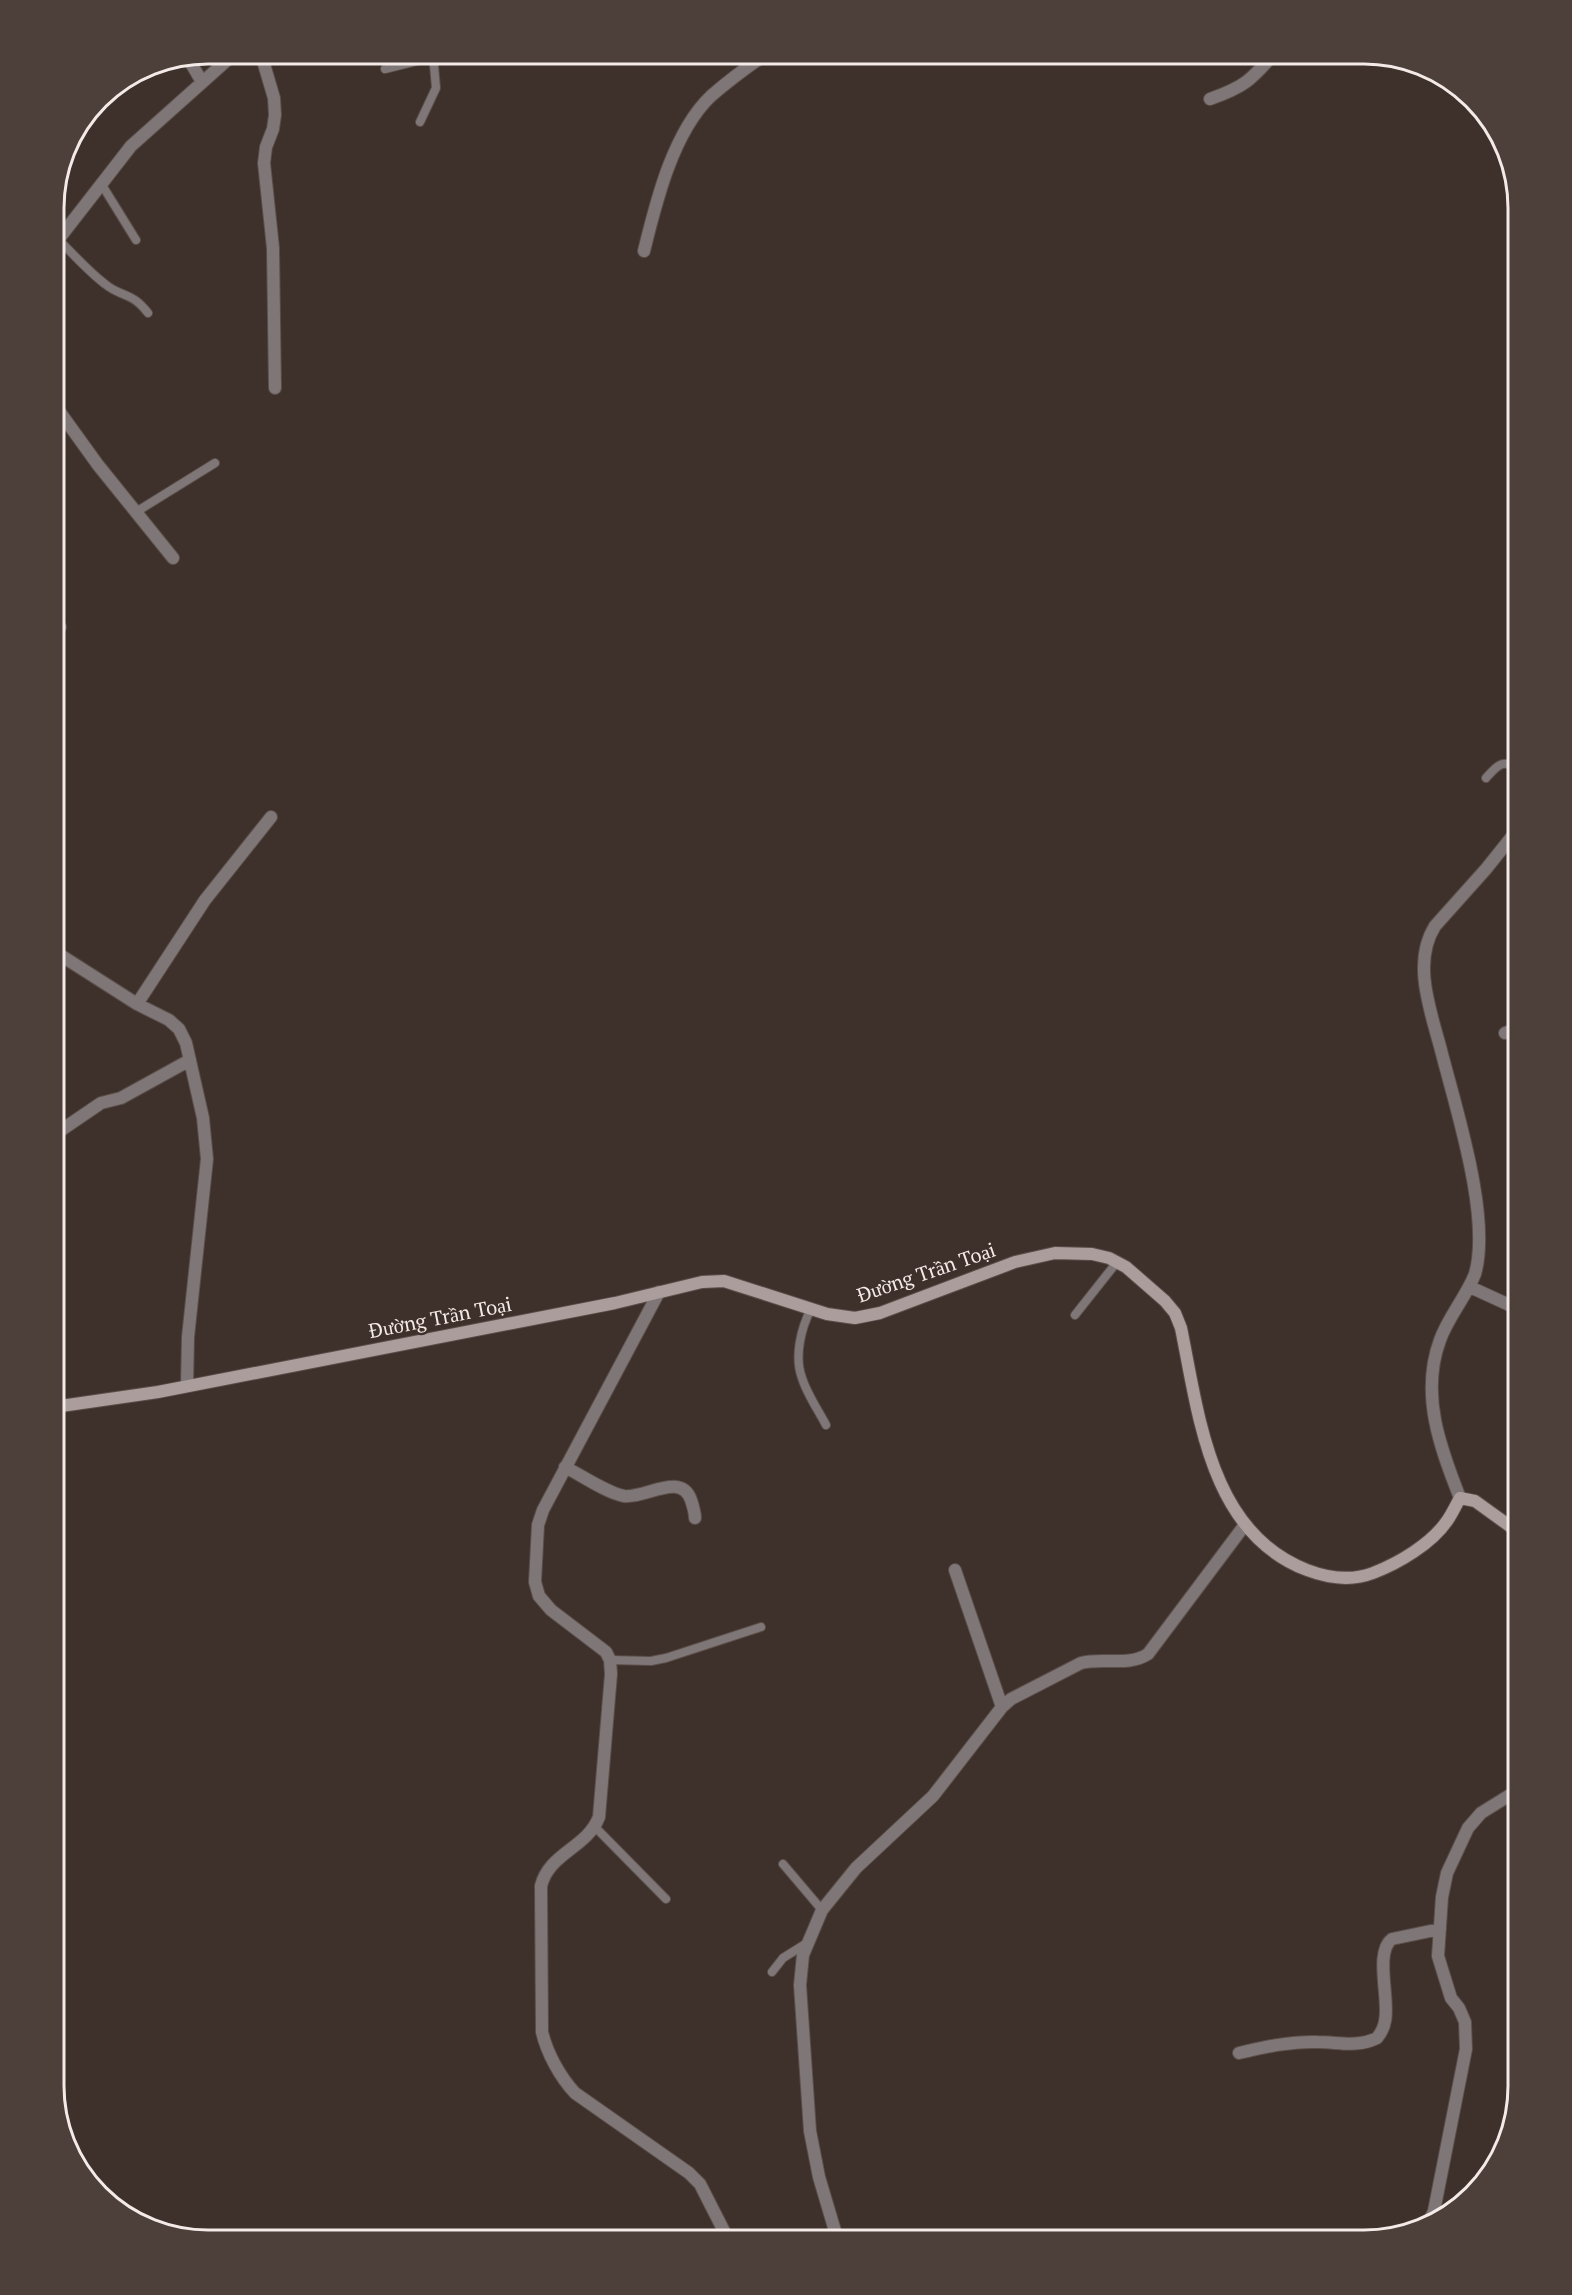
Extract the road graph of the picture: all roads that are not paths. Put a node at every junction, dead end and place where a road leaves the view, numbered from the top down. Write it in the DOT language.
graph roads {
  1 [pos="221,65"];
  2 [pos="264,65"];
  3 [pos="400,65"];
  4 [pos="434,65"];
  5 [pos="752,65"];
  6 [pos="1265,65"];
  7 [pos="193,66"];
  8 [pos="385,69"];
  9 [pos="202,82"];
  10 [pos="1210,99"];
  11 [pos="420,122"];
  12 [pos="102,184"];
  13 [pos="65,232"];
  14 [pos="136,240"];
  15 [pos="65,249"];
  16 [pos="644,250"];
  17 [pos="148,313"];
  18 [pos="275,388"];
  19 [pos="65,419"];
  20 [pos="215,463"];
  21 [pos="136,512"];
  22 [pos="173,558"];
  23 [pos="1508,764"];
  24 [pos="1486,778"];
  25 [pos="271,817"];
  26 [pos="1508,842"];
  27 [pos="65,958"];
  28 [pos="137,1004"];
  29 [pos="1508,1032"];
  30 [pos="1505,1033"];
  31 [pos="190,1060"];
  32 [pos="65,1128"];
  33 [pos="1117,1262"];
  34 [pos="1470,1287"];
  35 [pos="659,1292"];
  36 [pos="1508,1305"];
  37 [pos="811,1309"];
  38 [pos="1075,1315"];
  39 [pos="187,1385"];
  40 [pos="64,1406"];
  41 [pos="826,1425"];
  42 [pos="566,1467"];
  43 [pos="1460,1498"];
  44 [pos="695,1518"];
  45 [pos="1508,1525"];
  46 [pos="1244,1526"];
  47 [pos="955,1570"];
  48 [pos="761,1627"];
  49 [pos="610,1660"];
  50 [pos="1002,1707"];
  51 [pos="1508,1796"];
  52 [pos="595,1827"];
  53 [pos="783,1864"];
  54 [pos="666,1899"];
  55 [pos="822,1910"];
  56 [pos="1440,1929"];
  57 [pos="807,1943"];
  58 [pos="772,1972"];
  59 [pos="1239,2053"];
  60 [pos="1434,2212"];
  61 [pos="723,2230"];
  62 [pos="835,2230"];
  1 -- 9 [label="street"];
  2 -- 18 [label="street"];
  3 -- 8 [label="lane"];
  4 -- 11 [label="lane"];
  5 -- 16 [label="street"];
  6 -- 10 [label="street"];
  7 -- 9 [label="street"];
  9 -- 12 [label="street"];
  12 -- 13 [label="street"];
  12 -- 14 [label="lane"];
  15 -- 17 [label="lane"];
  19 -- 21 [label="street"];
  20 -- 21 [label="lane"];
  21 -- 22 [label="street"];
  23 -- 24 [label="lane"];
  25 -- 28 [label="street"];
  26 -- 34 [label="street"];
  27 -- 28 [label="street"];
  28 -- 31 [label="street"];
  29 -- 30 [label="street"];
  31 -- 32 [label="street"];
  31 -- 39 [label="street"];
  33 -- 37 [label="street, Đường Trần Toại"];
  33 -- 38 [label="lane"];
  33 -- 46 [label="street, Đường Trần Toại"];
  34 -- 36 [label="street"];
  34 -- 43 [label="street"];
  35 -- 37 [label="street, Đường Trần Toại"];
  35 -- 39 [label="street, Đường Trần Toại"];
  35 -- 42 [label="street"];
  37 -- 41 [label="lane"];
  39 -- 40 [label="street, Đường Trần Toại"];
  42 -- 44 [label="street"];
  42 -- 49 [label="street"];
  43 -- 45 [label="street"];
  43 -- 46 [label="street, Đường Trần Toại"];
  46 -- 50 [label="street"];
  47 -- 50 [label="street"];
  48 -- 49 [label="lane"];
  49 -- 52 [label="street"];
  50 -- 55 [label="street"];
  51 -- 56 [label="street"];
  52 -- 54 [label="lane"];
  52 -- 61 [label="street"];
  53 -- 55 [label="lane"];
  55 -- 57 [label="street"];
  56 -- 59 [label="street"];
  56 -- 60 [label="street"];
  57 -- 58 [label="lane"];
  57 -- 62 [label="street"];
}
